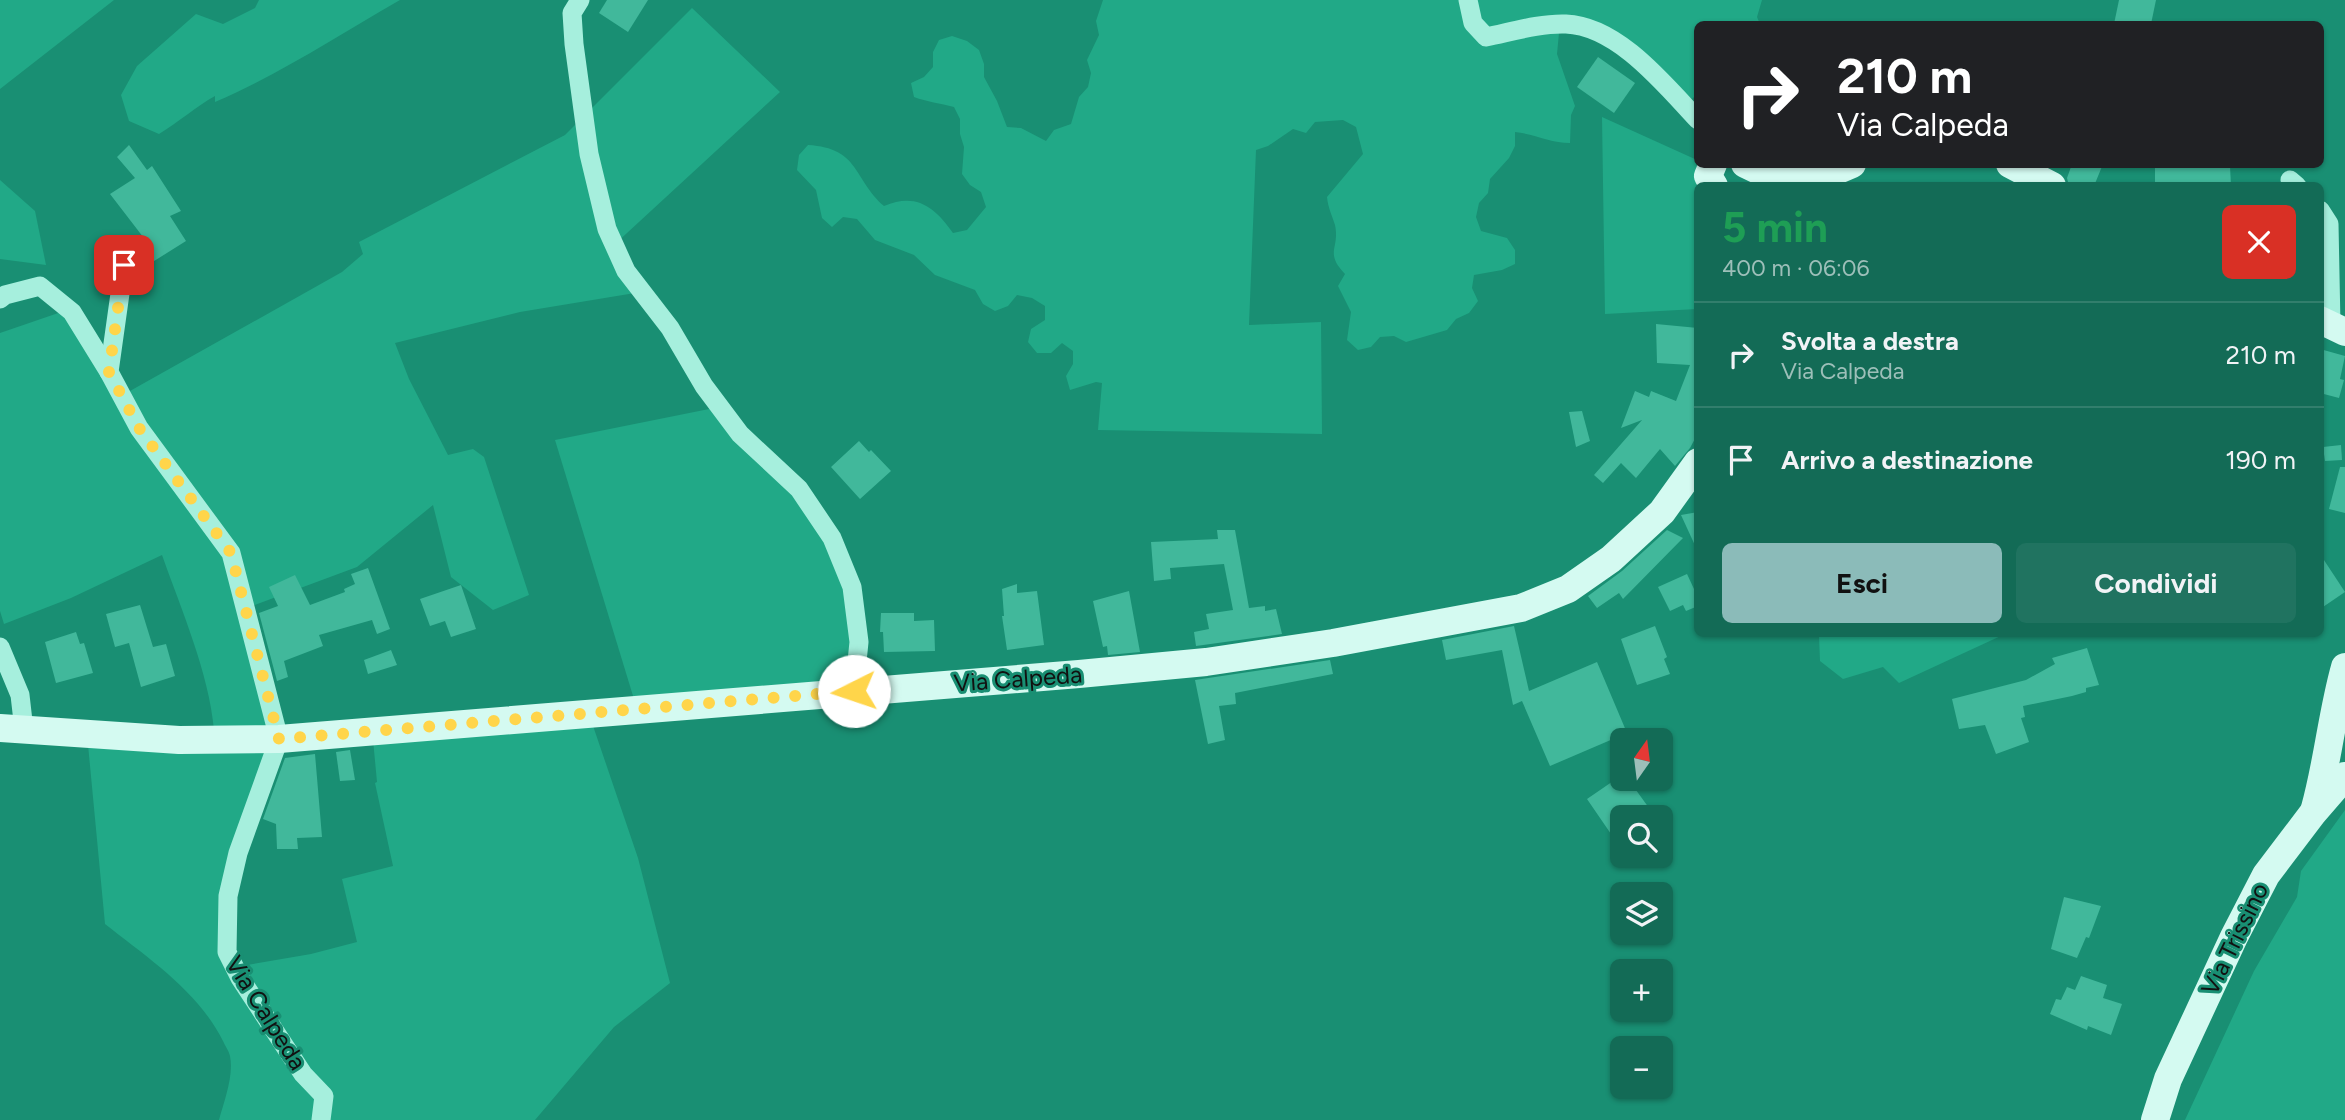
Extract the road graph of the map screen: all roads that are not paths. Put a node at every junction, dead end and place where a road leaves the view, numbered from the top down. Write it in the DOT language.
graph roads {
  1 [pos="580,0"];
  2 [pos="1468,0"];
  3 [pos="1694,116"];
  4 [pos="1753,168"];
  5 [pos="1843,168"];
  6 [pos="2018,168"];
  7 [pos="2044,182"];
  8 [pos="2324,216"];
  9 [pos="124,265"];
  10 [pos="0,299"];
  11 [pos="2332,325"];
  12 [pos="109,372"];
  13 [pos="1694,468"];
  14 [pos="0,647"];
  15 [pos="2345,670"];
  16 [pos="854,691"];
  17 [pos="12,729"];
  18 [pos="279,739"];
  19 [pos="2345,776"];
  20 [pos="2313,813"];
  21 [pos="321,1120"];
  22 [pos="2155,1120"];
  1 -- 16 [label="street"];
  2 -- 3 [label="street"];
  4 -- 5 [label="street"];
  6 -- 7 [label="street"];
  8 -- 11 [label="street"];
  9 -- 12 [label="street"];
  10 -- 12 [label="street"];
  12 -- 18 [label="street"];
  13 -- 16 [label="street, Via Calpeda"];
  14 -- 17 [label="street"];
  15 -- 20 [label="street"];
  16 -- 18 [label="street, Via Calpeda"];
  17 -- 18 [label="street, Via Calpeda"];
  18 -- 21 [label="street, Via Calpeda"];
  19 -- 20 [label="street, Via Trissino"];
  20 -- 22 [label="street, Via Trissino"];
}
